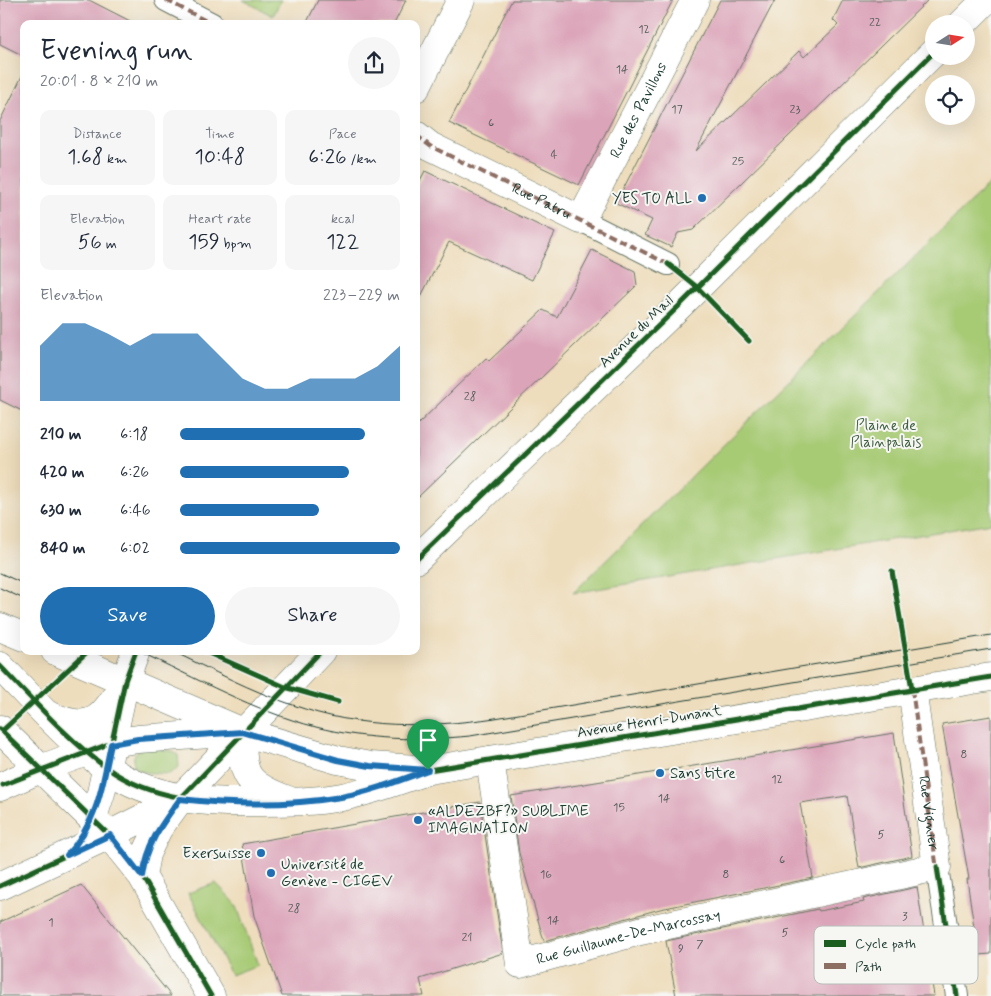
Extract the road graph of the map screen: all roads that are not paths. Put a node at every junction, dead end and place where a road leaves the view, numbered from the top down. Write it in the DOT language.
graph roads {
  1 [pos="166,0"];
  2 [pos="461,0"];
  3 [pos="695,0"];
  4 [pos="986,0"];
  5 [pos="971,15"];
  6 [pos="204,20"];
  7 [pos="925,61"];
  8 [pos="420,80"];
  9 [pos="420,138"];
  10 [pos="582,220"];
  11 [pos="668,264"];
  12 [pos="420,556"];
  13 [pos="0,627"];
  14 [pos="20,635"];
  15 [pos="64,655"];
  16 [pos="135,655"];
  17 [pos="317,655"];
  18 [pos="0,666"];
  19 [pos="991,676"];
  20 [pos="125,681"];
  21 [pos="912,690"];
  22 [pos="49,716"];
  23 [pos="243,732"];
  24 [pos="5,734"];
  25 [pos="101,755"];
  26 [pos="490,760"];
  27 [pos="40,770"];
  28 [pos="428,770"];
  29 [pos="0,787"];
  30 [pos="180,799"];
  31 [pos="304,801"];
  32 [pos="101,826"];
  33 [pos="937,867"];
  34 [pos="142,876"];
  35 [pos="0,886"];
  36 [pos="946,926"];
  37 [pos="211,996"];
  1 -- 6 [label="street"];
  2 -- 8 [label="main road"];
  3 -- 10 [label="main road, Rue des Pavillons"];
  4 -- 5 [label="main road"];
  7 -- 12 [label="main road, Avenue du Mail"];
  9 -- 10 [label="main road, Rue Patru"];
  10 -- 11 [label="street, Rue Patru"];
  13 -- 14 [label="main road"];
  15 -- 20 [label="main road"];
  16 -- 20 [label="main road"];
  17 -- 23 [label="main road"];
  18 -- 22 [label="main road, Avenue Henri-Dunant"];
  19 -- 21 [label="main road, Avenue Henri-Dunant"];
  20 -- 22 [label="main road"];
  20 -- 23 [label="main road"];
  20 -- 25 [label="main road"];
  21 -- 26 [label="main road, Avenue Henri-Dunant"];
  21 -- 33 [label="main road, Rue Vignier"];
  22 -- 25 [label="main road, Avenue Henri-Dunant"];
  23 -- 25 [label="main road"];
  23 -- 28 [label="main road, Avenue Henri-Dunant"];
  23 -- 30 [label="main road"];
  23 -- 31 [label="main road"];
  24 -- 27 [label="main road"];
  25 -- 27 [label="main road"];
  25 -- 30 [label="main road, Avenue Henri-Dunant"];
  25 -- 32 [label="main road"];
  26 -- 28 [label="main road, Avenue Henri-Dunant"];
  26 -- 33 [label="main road, Rue Guillaume-De-Marcossay"];
  27 -- 29 [label="main road"];
  27 -- 32 [label="main road"];
  28 -- 31 [label="main road, Avenue Henri-Dunant"];
  30 -- 31 [label="main road, Avenue Henri-Dunant"];
  30 -- 32 [label="main road"];
  30 -- 34 [label="main road"];
  32 -- 34 [label="main road"];
  32 -- 35 [label="main road"];
  33 -- 36 [label="street, Rue Vignier"];
  34 -- 37 [label="main road"];
}
